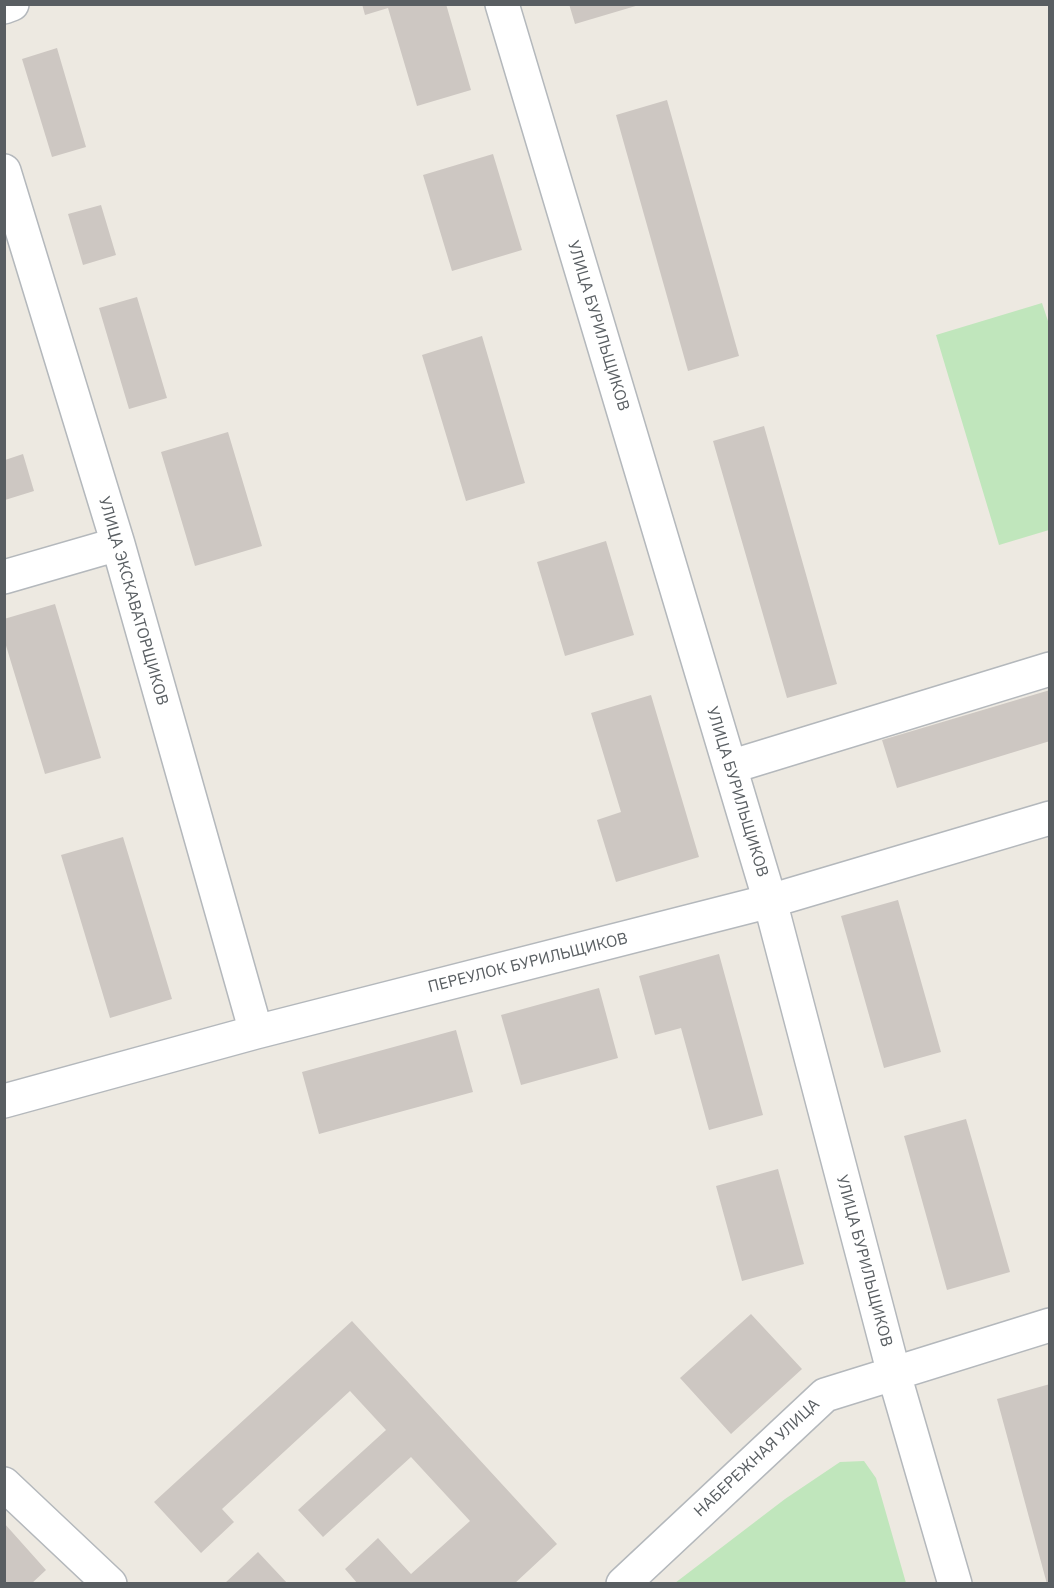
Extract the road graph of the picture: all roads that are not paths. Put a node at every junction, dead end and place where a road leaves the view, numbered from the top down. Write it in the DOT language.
graph roads {
  1 [pos="12,4"];
  2 [pos="502,4"];
  3 [pos="4,6"];
  4 [pos="4,171"];
  5 [pos="118,544"];
  6 [pos="4,577"];
  7 [pos="1050,669"];
  8 [pos="730,767"];
  9 [pos="1050,818"];
  10 [pos="770,901"];
  11 [pos="256,1032"];
  12 [pos="4,1101"];
  13 [pos="1050,1325"];
  14 [pos="894,1374"];
  15 [pos="4,1484"];
  16 [pos="110,1584"];
  17 [pos="623,1584"];
  18 [pos="956,1584"];
  1 -- 3 [label="street"];
  2 -- 8 [label="street, УЛИЦА БУРИЛЬЩИКОВ"];
  4 -- 5 [label="street, УЛИЦА ЭКСКАВАТОРЩИКОВ"];
  5 -- 6 [label="street"];
  5 -- 11 [label="street, УЛИЦА ЭКСКАВАТОРЩИКОВ"];
  7 -- 8 [label="street"];
  8 -- 10 [label="street, УЛИЦА БУРИЛЬЩИКОВ"];
  9 -- 10 [label="street, ПЕРЕУЛОК БУРИЛЬЩИКОВ"];
  10 -- 11 [label="street, ПЕРЕУЛОК БУРИЛЬЩИКОВ"];
  10 -- 14 [label="street, УЛИЦА БУРИЛЬЩИКОВ"];
  11 -- 12 [label="street, ПЕРЕУЛОК БУРИЛЬЩИКОВ"];
  13 -- 14 [label="street, НАБЕРЕЖНАЯ УЛИЦА"];
  14 -- 17 [label="street, НАБЕРЕЖНАЯ УЛИЦА"];
  14 -- 18 [label="street, УЛИЦА БУРИЛЬЩИКОВ"];
  15 -- 16 [label="street"];
}
